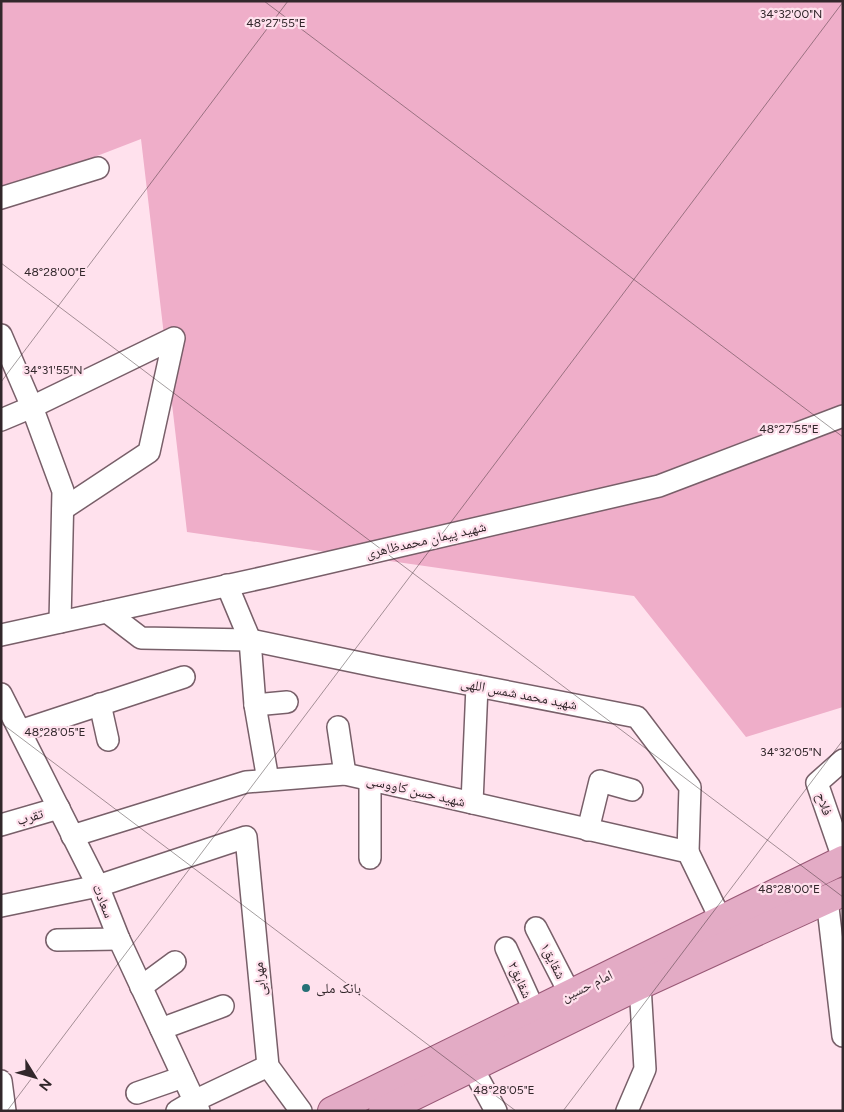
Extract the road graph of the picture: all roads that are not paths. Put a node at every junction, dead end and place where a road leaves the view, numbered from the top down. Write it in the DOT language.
graph roads {
  1 [pos="98,168"];
  2 [pos="1,198"];
  3 [pos="1,335"];
  4 [pos="32,407"];
  5 [pos="843,416"];
  6 [pos="1,420"];
  7 [pos="63,509"];
  8 [pos="227,585"];
  9 [pos="107,612"];
  10 [pos="60,622"];
  11 [pos="1,635"];
  12 [pos="250,640"];
  13 [pos="184,677"];
  14 [pos="477,686"];
  15 [pos="1,694"];
  16 [pos="287,702"];
  17 [pos="100,704"];
  18 [pos="255,705"];
  19 [pos="338,727"];
  20 [pos="20,731"];
  21 [pos="108,740"];
  22 [pos="843,760"];
  23 [pos="345,774"];
  24 [pos="268,780"];
  25 [pos="370,780"];
  26 [pos="632,790"];
  27 [pos="472,803"];
  28 [pos="58,808"];
  29 [pos="1,825"];
  30 [pos="588,830"];
  31 [pos="72,836"];
  32 [pos="688,852"];
  33 [pos="370,858"];
  34 [pos="843,859"];
  35 [pos="98,886"];
  36 [pos="835,896"];
  37 [pos="1,906"];
  38 [pos="721,920"];
  39 [pos="536,928"];
  40 [pos="119,939"];
  41 [pos="57,940"];
  42 [pos="506,948"];
  43 [pos="175,962"];
  44 [pos="640,985"];
  45 [pos="141,987"];
  46 [pos="570,994"];
  47 [pos="223,1006"];
  48 [pos="534,1012"];
  49 [pos="161,1029"];
  50 [pos="843,1036"];
  51 [pos="268,1066"];
  52 [pos="472,1067"];
  53 [pos="183,1077"];
  54 [pos="1,1081"];
  55 [pos="136,1093"];
  56 [pos="190,1107"];
  57 [pos="6,1111"];
  58 [pos="301,1111"];
  59 [pos="332,1111"];
  60 [pos="383,1111"];
  61 [pos="496,1111"];
  62 [pos="627,1111"];
  1 -- 2 [label="street"];
  3 -- 4 [label="street"];
  4 -- 6 [label="street"];
  4 -- 7 [label="street"];
  4 -- 7 [label="street"];
  5 -- 8 [label="street, شهید پیمان محمدظاهری"];
  7 -- 10 [label="street"];
  8 -- 9 [label="street, شهید پیمان محمدظاهری"];
  8 -- 12 [label="street"];
  9 -- 10 [label="street, شهید پیمان محمدظاهری"];
  9 -- 12 [label="street, شهید محمد شمس اللهی"];
  10 -- 11 [label="street, شهید پیمان محمدظاهری"];
  12 -- 14 [label="street, شهید محمد شمس اللهی"];
  12 -- 18 [label="street"];
  13 -- 17 [label="street"];
  14 -- 27 [label="street"];
  14 -- 32 [label="street, شهید محمد شمس اللهی"];
  15 -- 20 [label="street, سعادت"];
  16 -- 18 [label="street"];
  17 -- 20 [label="street"];
  17 -- 21 [label="street"];
  18 -- 24 [label="street"];
  19 -- 23 [label="street"];
  20 -- 28 [label="street, سعادت"];
  22 -- 34 [label="street, فلاح"];
  23 -- 24 [label="street, شهید حسن کاووسی"];
  23 -- 25 [label="street, شهید حسن کاووسی"];
  24 -- 31 [label="street, شهید حسن کاووسی"];
  25 -- 27 [label="street, شهید حسن کاووسی"];
  25 -- 33 [label="street"];
  26 -- 30 [label="street"];
  27 -- 30 [label="street, شهید حسن کاووسی"];
  28 -- 29 [label="street, تقرب"];
  28 -- 31 [label="street, سعادت"];
  30 -- 32 [label="street, شهید حسن کاووسی"];
  31 -- 35 [label="street, سعادت"];
  32 -- 38 [label="street"];
  34 -- 38 [label="main road, امام حسین"];
  35 -- 37 [label="street"];
  35 -- 40 [label="street, سعادت"];
  35 -- 51 [label="street, مهرابی"];
  36 -- 44 [label="main road, امام حسین"];
  36 -- 50 [label="street"];
  38 -- 46 [label="main road, امام حسین"];
  39 -- 46 [label="street, شقایق۱"];
  40 -- 41 [label="street"];
  40 -- 45 [label="street, سعادت"];
  42 -- 48 [label="street, شقایق۲"];
  43 -- 45 [label="street"];
  44 -- 52 [label="main road, امام حسین"];
  44 -- 62 [label="street"];
  45 -- 49 [label="street, سعادت"];
  46 -- 48 [label="main road, امام حسین"];
  47 -- 49 [label="street"];
  48 -- 59 [label="main road, امام حسین"];
  49 -- 53 [label="street, سعادت"];
  51 -- 56 [label="street"];
  51 -- 58 [label="street"];
  52 -- 60 [label="main road, امام حسین"];
  52 -- 61 [label="street"];
  53 -- 55 [label="street"];
  53 -- 56 [label="street, سعادت"];
  54 -- 57 [label="street"];
}
